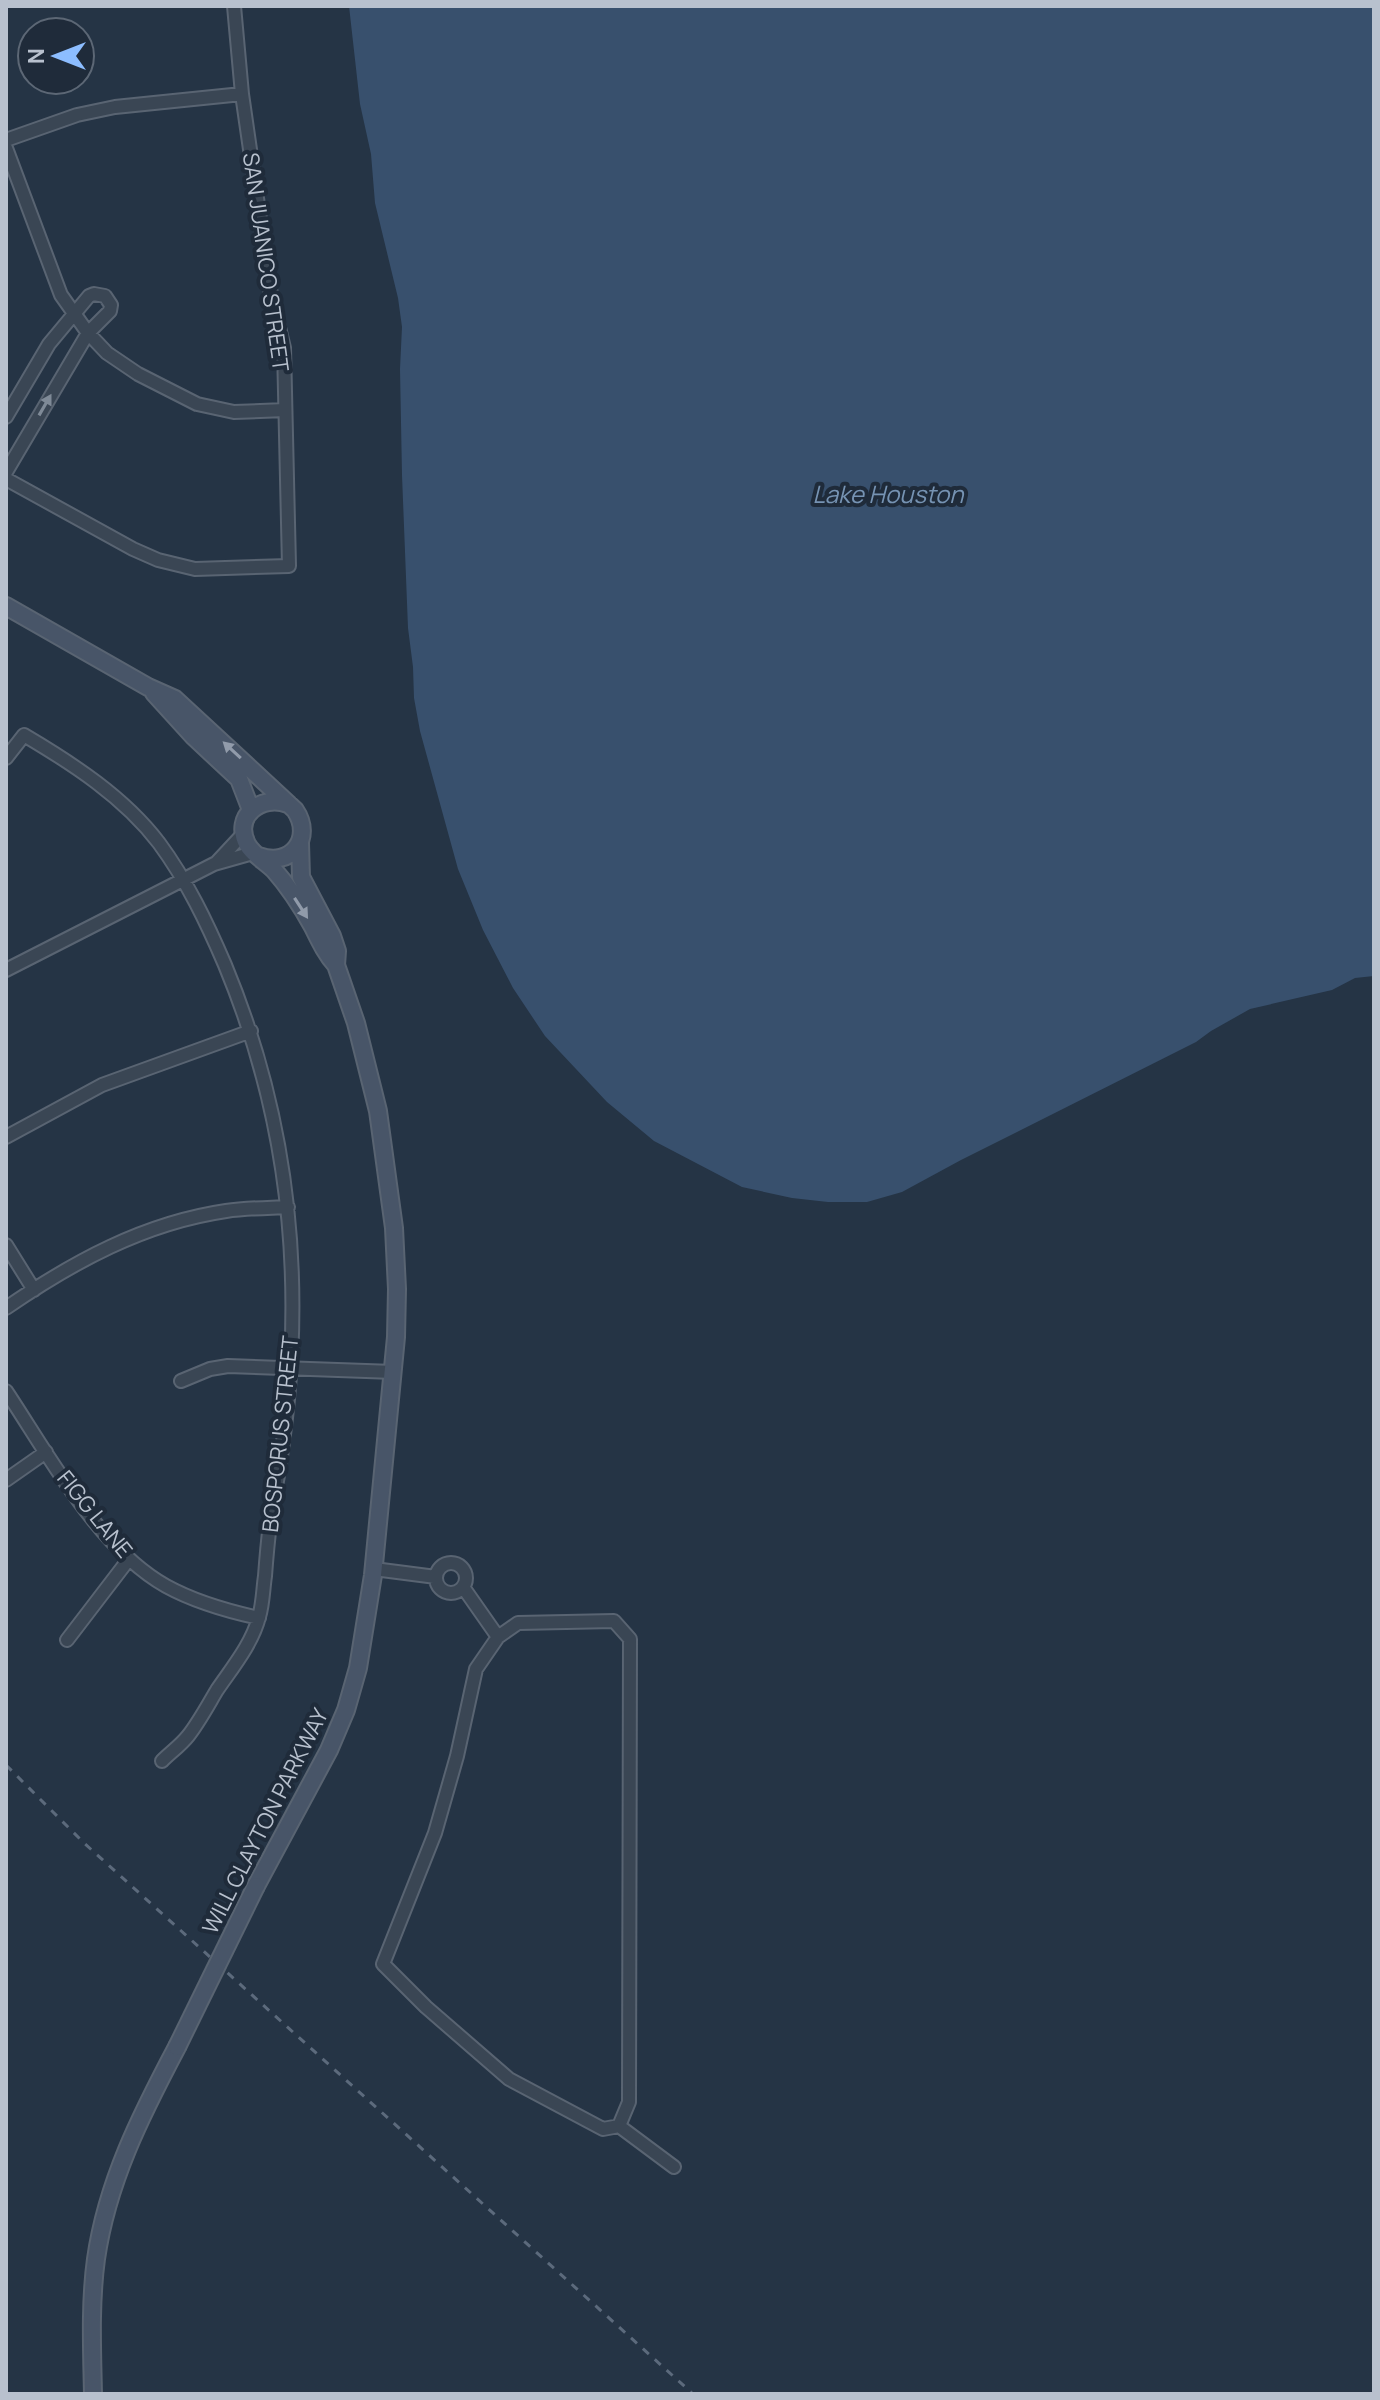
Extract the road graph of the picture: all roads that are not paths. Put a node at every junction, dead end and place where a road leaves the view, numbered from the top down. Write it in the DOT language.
graph roads {
  1 [pos="234,6"];
  2 [pos="242,94"];
  3 [pos="6,140"];
  4 [pos="6,148"];
  5 [pos="73,314"];
  6 [pos="88,333"];
  7 [pos="285,410"];
  8 [pos="6,417"];
  9 [pos="6,472"];
  10 [pos="6,479"];
  11 [pos="6,606"];
  12 [pos="148,687"];
  13 [pos="6,758"];
  14 [pos="288,804"];
  15 [pos="251,810"];
  16 [pos="244,833"];
  17 [pos="300,843"];
  18 [pos="256,854"];
  19 [pos="214,864"];
  20 [pos="185,881"];
  21 [pos="336,965"];
  22 [pos="6,970"];
  23 [pos="251,1031"];
  24 [pos="6,1137"];
  25 [pos="288,1207"];
  26 [pos="6,1245"];
  27 [pos="34,1290"];
  28 [pos="6,1308"];
  29 [pos="292,1367"];
  30 [pos="394,1372"];
  31 [pos="181,1381"];
  32 [pos="6,1391"];
  33 [pos="46,1452"];
  34 [pos="6,1480"];
  35 [pos="129,1559"];
  36 [pos="374,1569"];
  37 [pos="436,1577"];
  38 [pos="463,1587"];
  39 [pos="259,1618"];
  40 [pos="498,1637"];
  41 [pos="67,1640"];
  42 [pos="162,1761"];
  43 [pos="619,2126"];
  44 [pos="674,2167"];
  45 [pos="93,2394"];
  1 -- 2 [label="street, SAN JUANICO STREET"];
  2 -- 3 [label="street"];
  2 -- 7 [label="street, SAN JUANICO STREET"];
  4 -- 5 [label="street"];
  5 -- 6 [label="street"];
  5 -- 6 [label="street"];
  5 -- 8 [label="street"];
  6 -- 7 [label="street"];
  9 -- 6 [label="street, one-way"];
  7 -- 10 [label="street, SAN JUANICO STREET"];
  11 -- 12 [label="street"];
  14 -- 12 [label="street, one-way"];
  12 -- 15 [label="street"];
  13 -- 20 [label="street, BOSPORUS STREET"];
  14 -- 15 [label="street"];
  14 -- 17 [label="street"];
  15 -- 16 [label="street"];
  16 -- 18 [label="street"];
  16 -- 19 [label="street"];
  17 -- 18 [label="street"];
  17 -- 21 [label="street, WILL CLAYTON PARKWAY"];
  18 -- 19 [label="street"];
  18 -- 21 [label="street, WILL CLAYTON PARKWAY, one-way"];
  19 -- 20 [label="street"];
  20 -- 22 [label="street"];
  20 -- 23 [label="street, BOSPORUS STREET"];
  21 -- 30 [label="street, WILL CLAYTON PARKWAY"];
  23 -- 24 [label="street"];
  23 -- 25 [label="street, BOSPORUS STREET"];
  25 -- 27 [label="street"];
  25 -- 29 [label="street, BOSPORUS STREET"];
  26 -- 27 [label="street"];
  27 -- 28 [label="street"];
  29 -- 30 [label="street"];
  29 -- 31 [label="street"];
  29 -- 39 [label="street, BOSPORUS STREET"];
  30 -- 36 [label="street, WILL CLAYTON PARKWAY"];
  32 -- 33 [label="street, FIGG LANE"];
  33 -- 34 [label="street"];
  33 -- 35 [label="street, FIGG LANE"];
  35 -- 39 [label="street, FIGG LANE"];
  35 -- 41 [label="street"];
  36 -- 37 [label="street"];
  36 -- 45 [label="street, WILL CLAYTON PARKWAY, bridge"];
  37 -- 38 [label="street"];
  37 -- 38 [label="street"];
  38 -- 40 [label="street"];
  39 -- 42 [label="street, BOSPORUS STREET"];
  40 -- 43 [label="street"];
  40 -- 43 [label="street"];
  43 -- 44 [label="street"];
}
